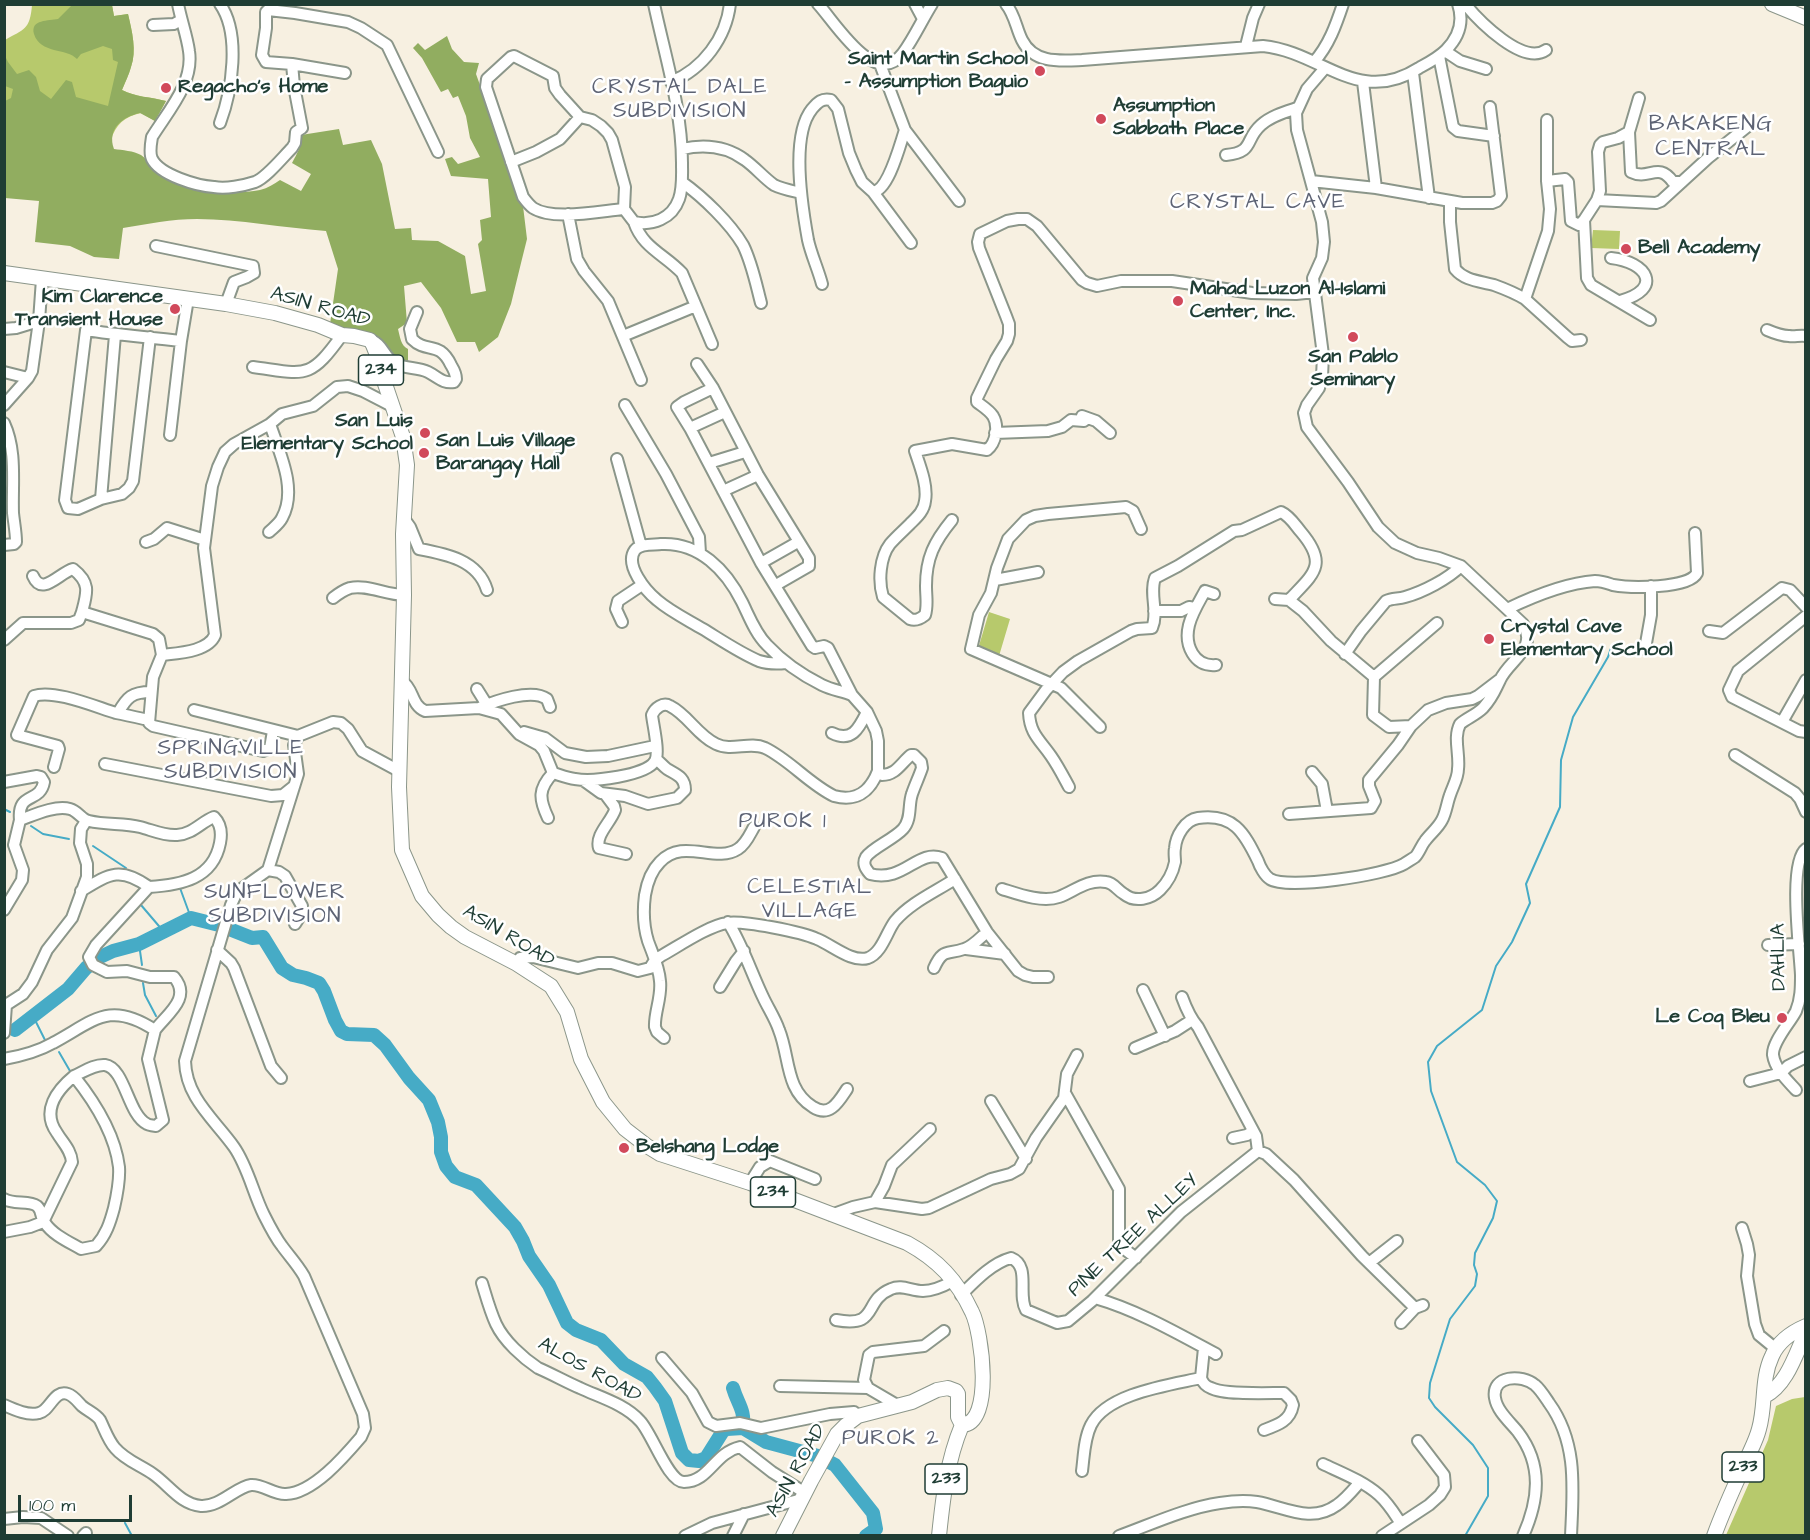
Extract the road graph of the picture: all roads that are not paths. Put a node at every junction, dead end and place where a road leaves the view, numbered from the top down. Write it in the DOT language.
graph roads {
  1 [pos="178,4"];
  2 [pos="219,4"];
  3 [pos="654,4"];
  4 [pos="730,4"];
  5 [pos="915,4"];
  6 [pos="932,4"];
  7 [pos="1006,4"];
  8 [pos="1259,4"];
  9 [pos="1344,4"];
  10 [pos="1458,4"];
  11 [pos="1465,4"];
  12 [pos="1774,5"];
  13 [pos="820,6"];
  14 [pos="295,9"];
  15 [pos="1806,18"];
  16 [pos="923,19"];
  17 [pos="181,20"];
  18 [pos="153,25"];
  19 [pos="1246,46"];
  20 [pos="1546,50"];
  21 [pos="1442,54"];
  22 [pos="1314,62"];
  23 [pos="292,64"];
  24 [pos="879,64"];
  25 [pos="1325,68"];
  26 [pos="1486,69"];
  27 [pos="1413,72"];
  28 [pos="345,74"];
  29 [pos="671,82"];
  30 [pos="1363,82"];
  31 [pos="1639,98"];
  32 [pos="1490,107"];
  33 [pos="1297,108"];
  34 [pos="580,117"];
  35 [pos="1546,120"];
  36 [pos="220,123"];
  37 [pos="1748,126"];
  38 [pos="905,130"];
  39 [pos="1629,132"];
  40 [pos="1494,136"];
  41 [pos="682,149"];
  42 [pos="438,152"];
  43 [pos="1226,155"];
  44 [pos="512,162"];
  45 [pos="1311,181"];
  46 [pos="1548,181"];
  47 [pos="682,182"];
  48 [pos="1682,182"];
  49 [pos="1376,188"];
  50 [pos="873,192"];
  51 [pos="801,193"];
  52 [pos="1429,198"];
  53 [pos="1597,200"];
  54 [pos="958,201"];
  55 [pos="1450,201"];
  56 [pos="624,210"];
  57 [pos="568,214"];
  58 [pos="1584,220"];
  59 [pos="634,222"];
  60 [pos="911,243"];
  61 [pos="156,246"];
  62 [pos="1611,258"];
  63 [pos="4,273"];
  64 [pos="42,279"];
  65 [pos="822,284"];
  66 [pos="1315,292"];
  67 [pos="188,299"];
  68 [pos="1525,299"];
  69 [pos="1620,301"];
  70 [pos="761,303"];
  71 [pos="226,304"];
  72 [pos="696,306"];
  73 [pos="417,312"];
  74 [pos="1650,320"];
  75 [pos="39,321"];
  76 [pos="4,329"];
  77 [pos="1767,330"];
  78 [pos="115,335"];
  79 [pos="342,335"];
  80 [pos="623,336"];
  81 [pos="1806,336"];
  82 [pos="150,337"];
  83 [pos="370,340"];
  84 [pos="1581,340"];
  85 [pos="182,341"];
  86 [pos="712,344"];
  87 [pos="697,364"];
  88 [pos="253,367"];
  89 [pos="4,372"];
  90 [pos="28,378"];
  91 [pos="641,380"];
  92 [pos="713,388"];
  93 [pos="4,405"];
  94 [pos="625,405"];
  95 [pos="392,406"];
  96 [pos="725,412"];
  97 [pos="4,423"];
  98 [pos="270,424"];
  99 [pos="690,428"];
  100 [pos="995,433"];
  101 [pos="1110,433"];
  102 [pos="170,435"];
  103 [pos="745,452"];
  104 [pos="617,459"];
  105 [pos="709,463"];
  106 [pos="758,475"];
  107 [pos="723,491"];
  108 [pos="101,499"];
  109 [pos="405,520"];
  110 [pos="952,520"];
  111 [pos="1141,529"];
  112 [pos="269,532"];
  113 [pos="1695,533"];
  114 [pos="205,540"];
  115 [pos="146,542"];
  116 [pos="798,542"];
  117 [pos="4,545"];
  118 [pos="641,546"];
  119 [pos="700,553"];
  120 [pos="761,563"];
  121 [pos="1461,566"];
  122 [pos="1038,572"];
  123 [pos="33,576"];
  124 [pos="995,579"];
  125 [pos="642,585"];
  126 [pos="776,585"];
  127 [pos="1652,586"];
  128 [pos="487,590"];
  129 [pos="1214,594"];
  130 [pos="404,595"];
  131 [pos="333,598"];
  132 [pos="1275,599"];
  133 [pos="1289,600"];
  134 [pos="1806,607"];
  135 [pos="1195,608"];
  136 [pos="1507,609"];
  137 [pos="1154,611"];
  138 [pos="82,612"];
  139 [pos="1806,616"];
  140 [pos="622,622"];
  141 [pos="1437,623"];
  142 [pos="1708,631"];
  143 [pos="4,640"];
  144 [pos="1645,650"];
  145 [pos="1345,654"];
  146 [pos="162,655"];
  147 [pos="786,663"];
  148 [pos="1216,665"];
  149 [pos="1374,677"];
  150 [pos="1500,679"];
  151 [pos="1806,680"];
  152 [pos="402,681"];
  153 [pos="1053,683"];
  154 [pos="477,689"];
  155 [pos="151,692"];
  156 [pos="852,695"];
  157 [pos="483,707"];
  158 [pos="550,707"];
  159 [pos="194,710"];
  160 [pos="867,712"];
  161 [pos="118,713"];
  162 [pos="147,721"];
  163 [pos="1782,722"];
  164 [pos="1100,726"];
  165 [pos="1411,726"];
  166 [pos="273,731"];
  167 [pos="1806,732"];
  168 [pos="518,733"];
  169 [pos="832,734"];
  170 [pos="298,736"];
  171 [pos="655,746"];
  172 [pos="1735,755"];
  173 [pos="656,759"];
  174 [pos="105,764"];
  175 [pos="54,767"];
  176 [pos="399,771"];
  177 [pos="878,771"];
  178 [pos="1312,772"];
  179 [pos="552,773"];
  180 [pos="582,780"];
  181 [pos="4,782"];
  182 [pos="295,784"];
  183 [pos="1069,786"];
  184 [pos="605,794"];
  185 [pos="1327,811"];
  186 [pos="1806,812"];
  187 [pos="1289,814"];
  188 [pos="548,818"];
  189 [pos="20,820"];
  190 [pos="86,821"];
  191 [pos="754,826"];
  192 [pos="1806,849"];
  193 [pos="626,854"];
  194 [pos="268,870"];
  195 [pos="955,879"];
  196 [pos="149,887"];
  197 [pos="1002,889"];
  198 [pos="81,891"];
  199 [pos="4,910"];
  200 [pos="728,922"];
  201 [pos="295,924"];
  202 [pos="987,932"];
  203 [pos="1799,944"];
  204 [pos="1768,945"];
  205 [pos="218,946"];
  206 [pos="966,949"];
  207 [pos="744,951"];
  208 [pos="1005,954"];
  209 [pos="656,960"];
  210 [pos="517,964"];
  211 [pos="934,968"];
  212 [pos="1048,977"];
  213 [pos="720,987"];
  214 [pos="1143,990"];
  215 [pos="1182,997"];
  216 [pos="5,1004"];
  217 [pos="1191,1020"];
  218 [pos="155,1030"];
  219 [pos="4,1033"];
  220 [pos="1165,1036"];
  221 [pos="664,1038"];
  222 [pos="1135,1048"];
  223 [pos="1077,1055"];
  224 [pos="1806,1057"];
  225 [pos="4,1059"];
  226 [pos="1781,1073"];
  227 [pos="74,1076"];
  228 [pos="281,1077"];
  229 [pos="1750,1081"];
  230 [pos="848,1089"];
  231 [pos="1796,1090"];
  232 [pos="1065,1093"];
  233 [pos="991,1101"];
  234 [pos="930,1129"];
  235 [pos="1253,1131"];
  236 [pos="1233,1138"];
  237 [pos="1258,1151"];
  238 [pos="1026,1159"];
  239 [pos="815,1179"];
  240 [pos="750,1183"];
  241 [pos="4,1199"];
  242 [pos="875,1202"];
  243 [pos="831,1215"];
  244 [pos="43,1222"];
  245 [pos="1742,1228"];
  246 [pos="4,1232"];
  247 [pos="1397,1241"];
  248 [pos="1136,1258"];
  249 [pos="1369,1263"];
  250 [pos="954,1281"];
  251 [pos="482,1283"];
  252 [pos="962,1294"];
  253 [pos="1095,1298"];
  254 [pos="836,1320"];
  255 [pos="1401,1323"];
  256 [pos="1806,1326"];
  257 [pos="944,1332"];
  258 [pos="1806,1332"];
  259 [pos="1204,1348"];
  260 [pos="1776,1349"];
  261 [pos="1216,1354"];
  262 [pos="662,1358"];
  263 [pos="1201,1378"];
  264 [pos="780,1386"];
  265 [pos="868,1388"];
  266 [pos="1765,1396"];
  267 [pos="4,1405"];
  268 [pos="897,1405"];
  269 [pos="858,1416"];
  270 [pos="962,1425"];
  271 [pos="1264,1430"];
  272 [pos="1418,1441"];
  273 [pos="1323,1464"];
  274 [pos="1082,1471"];
  275 [pos="1360,1482"];
  276 [pos="806,1491"];
  277 [pos="744,1514"];
  278 [pos="4,1519"];
  279 [pos="1400,1522"];
  280 [pos="68,1536"];
  281 [pos="685,1536"];
  282 [pos="733,1536"];
  283 [pos="783,1536"];
  284 [pos="939,1536"];
  285 [pos="1119,1536"];
  286 [pos="1382,1536"];
  287 [pos="1523,1536"];
  288 [pos="1572,1536"];
  289 [pos="1713,1536"];
  1 -- 17 [label="street"];
  2 -- 36 [label="street"];
  3 -- 29 [label="street"];
  4 -- 29 [label="street"];
  5 -- 16 [label="street"];
  6 -- 16 [label="street"];
  7 -- 19 [label="street"];
  8 -- 19 [label="street"];
  9 -- 22 [label="street"];
  10 -- 21 [label="street"];
  11 -- 20 [label="street"];
  12 -- 15 [label="main road"];
  13 -- 24 [label="street"];
  14 -- 23 [label="street"];
  14 -- 42 [label="street"];
  16 -- 24 [label="street"];
  17 -- 18 [label="street"];
  17 -- 23 [label="street"];
  19 -- 22 [label="street"];
  21 -- 26 [label="street"];
  21 -- 27 [label="street"];
  21 -- 40 [label="street"];
  22 -- 25 [label="street"];
  23 -- 28 [label="street"];
  24 -- 38 [label="street"];
  25 -- 30 [label="street"];
  25 -- 33 [label="street"];
  27 -- 30 [label="street"];
  27 -- 52 [label="street"];
  29 -- 41 [label="street"];
  30 -- 49 [label="street"];
  31 -- 39 [label="street"];
  32 -- 40 [label="street"];
  33 -- 43 [label="street"];
  33 -- 45 [label="street"];
  34 -- 44 [label="street"];
  34 -- 44 [label="street"];
  34 -- 56 [label="street"];
  35 -- 46 [label="street"];
  37 -- 48 [label="street"];
  38 -- 50 [label="street"];
  38 -- 54 [label="street"];
  39 -- 48 [label="street"];
  39 -- 53 [label="street"];
  40 -- 55 [label="street"];
  41 -- 47 [label="street"];
  41 -- 51 [label="street"];
  44 -- 57 [label="street"];
  45 -- 49 [label="street"];
  45 -- 66 [label="street"];
  46 -- 58 [label="street"];
  46 -- 68 [label="street"];
  47 -- 59 [label="street"];
  47 -- 70 [label="street"];
  48 -- 53 [label="street"];
  49 -- 52 [label="street"];
  50 -- 51 [label="street"];
  50 -- 60 [label="street"];
  51 -- 65 [label="street"];
  52 -- 55 [label="street"];
  53 -- 58 [label="street"];
  55 -- 68 [label="street"];
  56 -- 57 [label="street"];
  56 -- 59 [label="street"];
  57 -- 80 [label="street"];
  58 -- 69 [label="street"];
  59 -- 72 [label="street"];
  61 -- 71 [label="street"];
  62 -- 69 [label="street"];
  63 -- 64 [label="main road, ASIN ROAD / 234"];
  64 -- 67 [label="main road, ASIN ROAD / 234"];
  64 -- 75 [label="street"];
  66 -- 100 [label="street"];
  66 -- 121 [label="street"];
  67 -- 71 [label="main road, ASIN ROAD / 234"];
  67 -- 85 [label="street"];
  68 -- 84 [label="street"];
  69 -- 74 [label="street"];
  71 -- 79 [label="main road, ASIN ROAD / 234"];
  72 -- 80 [label="street"];
  72 -- 86 [label="street"];
  73 -- 83 [label="street"];
  75 -- 76 [label="street"];
  75 -- 90 [label="street"];
  77 -- 81 [label="street"];
  78 -- 82 [label="street"];
  78 -- 108 [label="street"];
  78 -- 108 [label="street"];
  79 -- 83 [label="main road, ASIN ROAD / 234"];
  79 -- 88 [label="street"];
  80 -- 91 [label="street"];
  82 -- 85 [label="street"];
  82 -- 108 [label="street"];
  83 -- 95 [label="main road, ASIN ROAD / 234"];
  85 -- 102 [label="street"];
  87 -- 92 [label="street"];
  89 -- 90 [label="street"];
  90 -- 93 [label="street"];
  92 -- 96 [label="street"];
  92 -- 99 [label="street"];
  94 -- 119 [label="street"];
  95 -- 98 [label="street"];
  95 -- 109 [label="main road, ASIN ROAD / 234"];
  96 -- 99 [label="street"];
  96 -- 103 [label="street"];
  97 -- 117 [label="street"];
  98 -- 112 [label="street"];
  98 -- 114 [label="street"];
  99 -- 105 [label="street"];
  100 -- 101 [label="street"];
  100 -- 110 [label="street"];
  103 -- 105 [label="street"];
  103 -- 106 [label="street"];
  104 -- 118 [label="street"];
  105 -- 107 [label="street"];
  106 -- 107 [label="street"];
  106 -- 116 [label="street"];
  107 -- 120 [label="street"];
  109 -- 128 [label="street"];
  109 -- 130 [label="main road, ASIN ROAD / 234"];
  111 -- 124 [label="street"];
  113 -- 127 [label="street"];
  114 -- 115 [label="street"];
  114 -- 146 [label="street"];
  116 -- 120 [label="street"];
  116 -- 126 [label="street"];
  118 -- 119 [label="street"];
  118 -- 125 [label="street"];
  119 -- 147 [label="street"];
  120 -- 126 [label="street"];
  121 -- 136 [label="street"];
  121 -- 145 [label="street"];
  122 -- 124 [label="street"];
  123 -- 138 [label="street"];
  124 -- 153 [label="street"];
  125 -- 140 [label="street"];
  125 -- 147 [label="street"];
  126 -- 156 [label="street"];
  127 -- 136 [label="street"];
  127 -- 144 [label="street"];
  129 -- 135 [label="street"];
  130 -- 131 [label="street"];
  130 -- 152 [label="main road, ASIN ROAD / 234"];
  132 -- 133 [label="street"];
  133 -- 137 [label="street"];
  133 -- 145 [label="street"];
  134 -- 142 [label="street"];
  135 -- 137 [label="street"];
  135 -- 148 [label="street"];
  136 -- 150 [label="street"];
  137 -- 153 [label="street"];
  138 -- 143 [label="street"];
  138 -- 146 [label="street"];
  139 -- 163 [label="street"];
  141 -- 149 [label="street"];
  145 -- 149 [label="street"];
  146 -- 155 [label="street"];
  147 -- 156 [label="street"];
  149 -- 165 [label="street"];
  150 -- 165 [label="street"];
  150 -- 197 [label="street"];
  151 -- 163 [label="street"];
  152 -- 157 [label="street"];
  152 -- 176 [label="main road, ASIN ROAD / 234"];
  153 -- 164 [label="street"];
  153 -- 183 [label="street"];
  154 -- 157 [label="street"];
  155 -- 161 [label="street"];
  155 -- 162 [label="street"];
  156 -- 160 [label="street"];
  157 -- 158 [label="street"];
  157 -- 168 [label="street"];
  159 -- 166 [label="street"];
  160 -- 169 [label="street"];
  160 -- 177 [label="street"];
  161 -- 162 [label="street"];
  161 -- 175 [label="street"];
  162 -- 166 [label="street"];
  163 -- 167 [label="street"];
  165 -- 185 [label="street"];
  166 -- 170 [label="street"];
  168 -- 171 [label="street"];
  168 -- 179 [label="street"];
  170 -- 176 [label="street"];
  170 -- 182 [label="street"];
  171 -- 173 [label="street"];
  171 -- 177 [label="street"];
  172 -- 186 [label="street"];
  173 -- 180 [label="street"];
  173 -- 184 [label="street"];
  174 -- 182 [label="street"];
  176 -- 210 [label="main road, ASIN ROAD / 234"];
  177 -- 195 [label="street"];
  178 -- 185 [label="street"];
  179 -- 180 [label="street"];
  179 -- 188 [label="street"];
  180 -- 184 [label="street"];
  181 -- 189 [label="street"];
  182 -- 194 [label="street"];
  184 -- 193 [label="street"];
  185 -- 187 [label="street"];
  189 -- 190 [label="street"];
  189 -- 199 [label="street"];
  190 -- 196 [label="street"];
  190 -- 198 [label="street"];
  191 -- 209 [label="street"];
  192 -- 203 [label="street, DAHLIA"];
  194 -- 201 [label="street"];
  194 -- 205 [label="street"];
  195 -- 200 [label="street"];
  195 -- 202 [label="street"];
  196 -- 198 [label="street"];
  196 -- 218 [label="street"];
  198 -- 216 [label="street"];
  200 -- 207 [label="street"];
  200 -- 209 [label="street"];
  202 -- 206 [label="street"];
  202 -- 208 [label="street"];
  203 -- 204 [label="street"];
  203 -- 226 [label="street, DAHLIA"];
  205 -- 228 [label="street"];
  205 -- 267 [label="street"];
  206 -- 208 [label="street"];
  206 -- 211 [label="street"];
  207 -- 213 [label="street"];
  207 -- 230 [label="street"];
  208 -- 212 [label="street"];
  209 -- 210 [label="street"];
  209 -- 221 [label="street"];
  210 -- 240 [label="main road, ASIN ROAD / 234"];
  214 -- 220 [label="street"];
  215 -- 217 [label="street"];
  216 -- 219 [label="street"];
  217 -- 220 [label="street"];
  217 -- 235 [label="street"];
  218 -- 225 [label="street"];
  218 -- 227 [label="street"];
  220 -- 222 [label="street"];
  223 -- 232 [label="street"];
  224 -- 226 [label="street"];
  226 -- 229 [label="street"];
  226 -- 231 [label="street"];
  227 -- 244 [label="street"];
  227 -- 244 [label="street"];
  232 -- 238 [label="street"];
  232 -- 248 [label="street"];
  233 -- 238 [label="street"];
  234 -- 242 [label="street"];
  235 -- 236 [label="street"];
  235 -- 237 [label="street"];
  237 -- 248 [label="street, PINE TREE ALLEY"];
  237 -- 249 [label="street"];
  238 -- 242 [label="street"];
  239 -- 240 [label="street"];
  240 -- 243 [label="main road, ASIN ROAD / 234"];
  241 -- 244 [label="street"];
  242 -- 243 [label="street"];
  243 -- 250 [label="main road, ASIN ROAD / 234"];
  244 -- 246 [label="street"];
  245 -- 260 [label="street"];
  247 -- 249 [label="street"];
  248 -- 253 [label="street, PINE TREE ALLEY"];
  249 -- 255 [label="street"];
  250 -- 252 [label="main road, ASIN ROAD / 234"];
  250 -- 254 [label="street"];
  251 -- 276 [label="street, ALOS ROAD"];
  252 -- 253 [label="street, PINE TREE ALLEY"];
  252 -- 270 [label="main road, ASIN ROAD / 234"];
  253 -- 259 [label="street"];
  256 -- 260 [label="main road"];
  257 -- 265 [label="street"];
  258 -- 266 [label="main road"];
  259 -- 261 [label="street"];
  259 -- 263 [label="street"];
  260 -- 266 [label="main road, 233"];
  262 -- 269 [label="street"];
  263 -- 271 [label="street"];
  263 -- 274 [label="street"];
  264 -- 265 [label="street"];
  265 -- 268 [label="street"];
  266 -- 289 [label="main road, 233"];
  268 -- 269 [label="main road, ASIN ROAD / 233"];
  268 -- 270 [label="main road, ASIN ROAD / 233"];
  269 -- 276 [label="main road, ASIN ROAD / 233"];
  270 -- 284 [label="main road, 233"];
  272 -- 279 [label="street"];
  273 -- 275 [label="street"];
  275 -- 279 [label="street"];
  275 -- 285 [label="street"];
  276 -- 277 [label="street"];
  276 -- 283 [label="main road, ASIN ROAD / 233"];
  277 -- 281 [label="street"];
  277 -- 282 [label="street"];
  278 -- 280 [label="street"];
  279 -- 286 [label="street"];
  287 -- 288 [label="street"];
}
